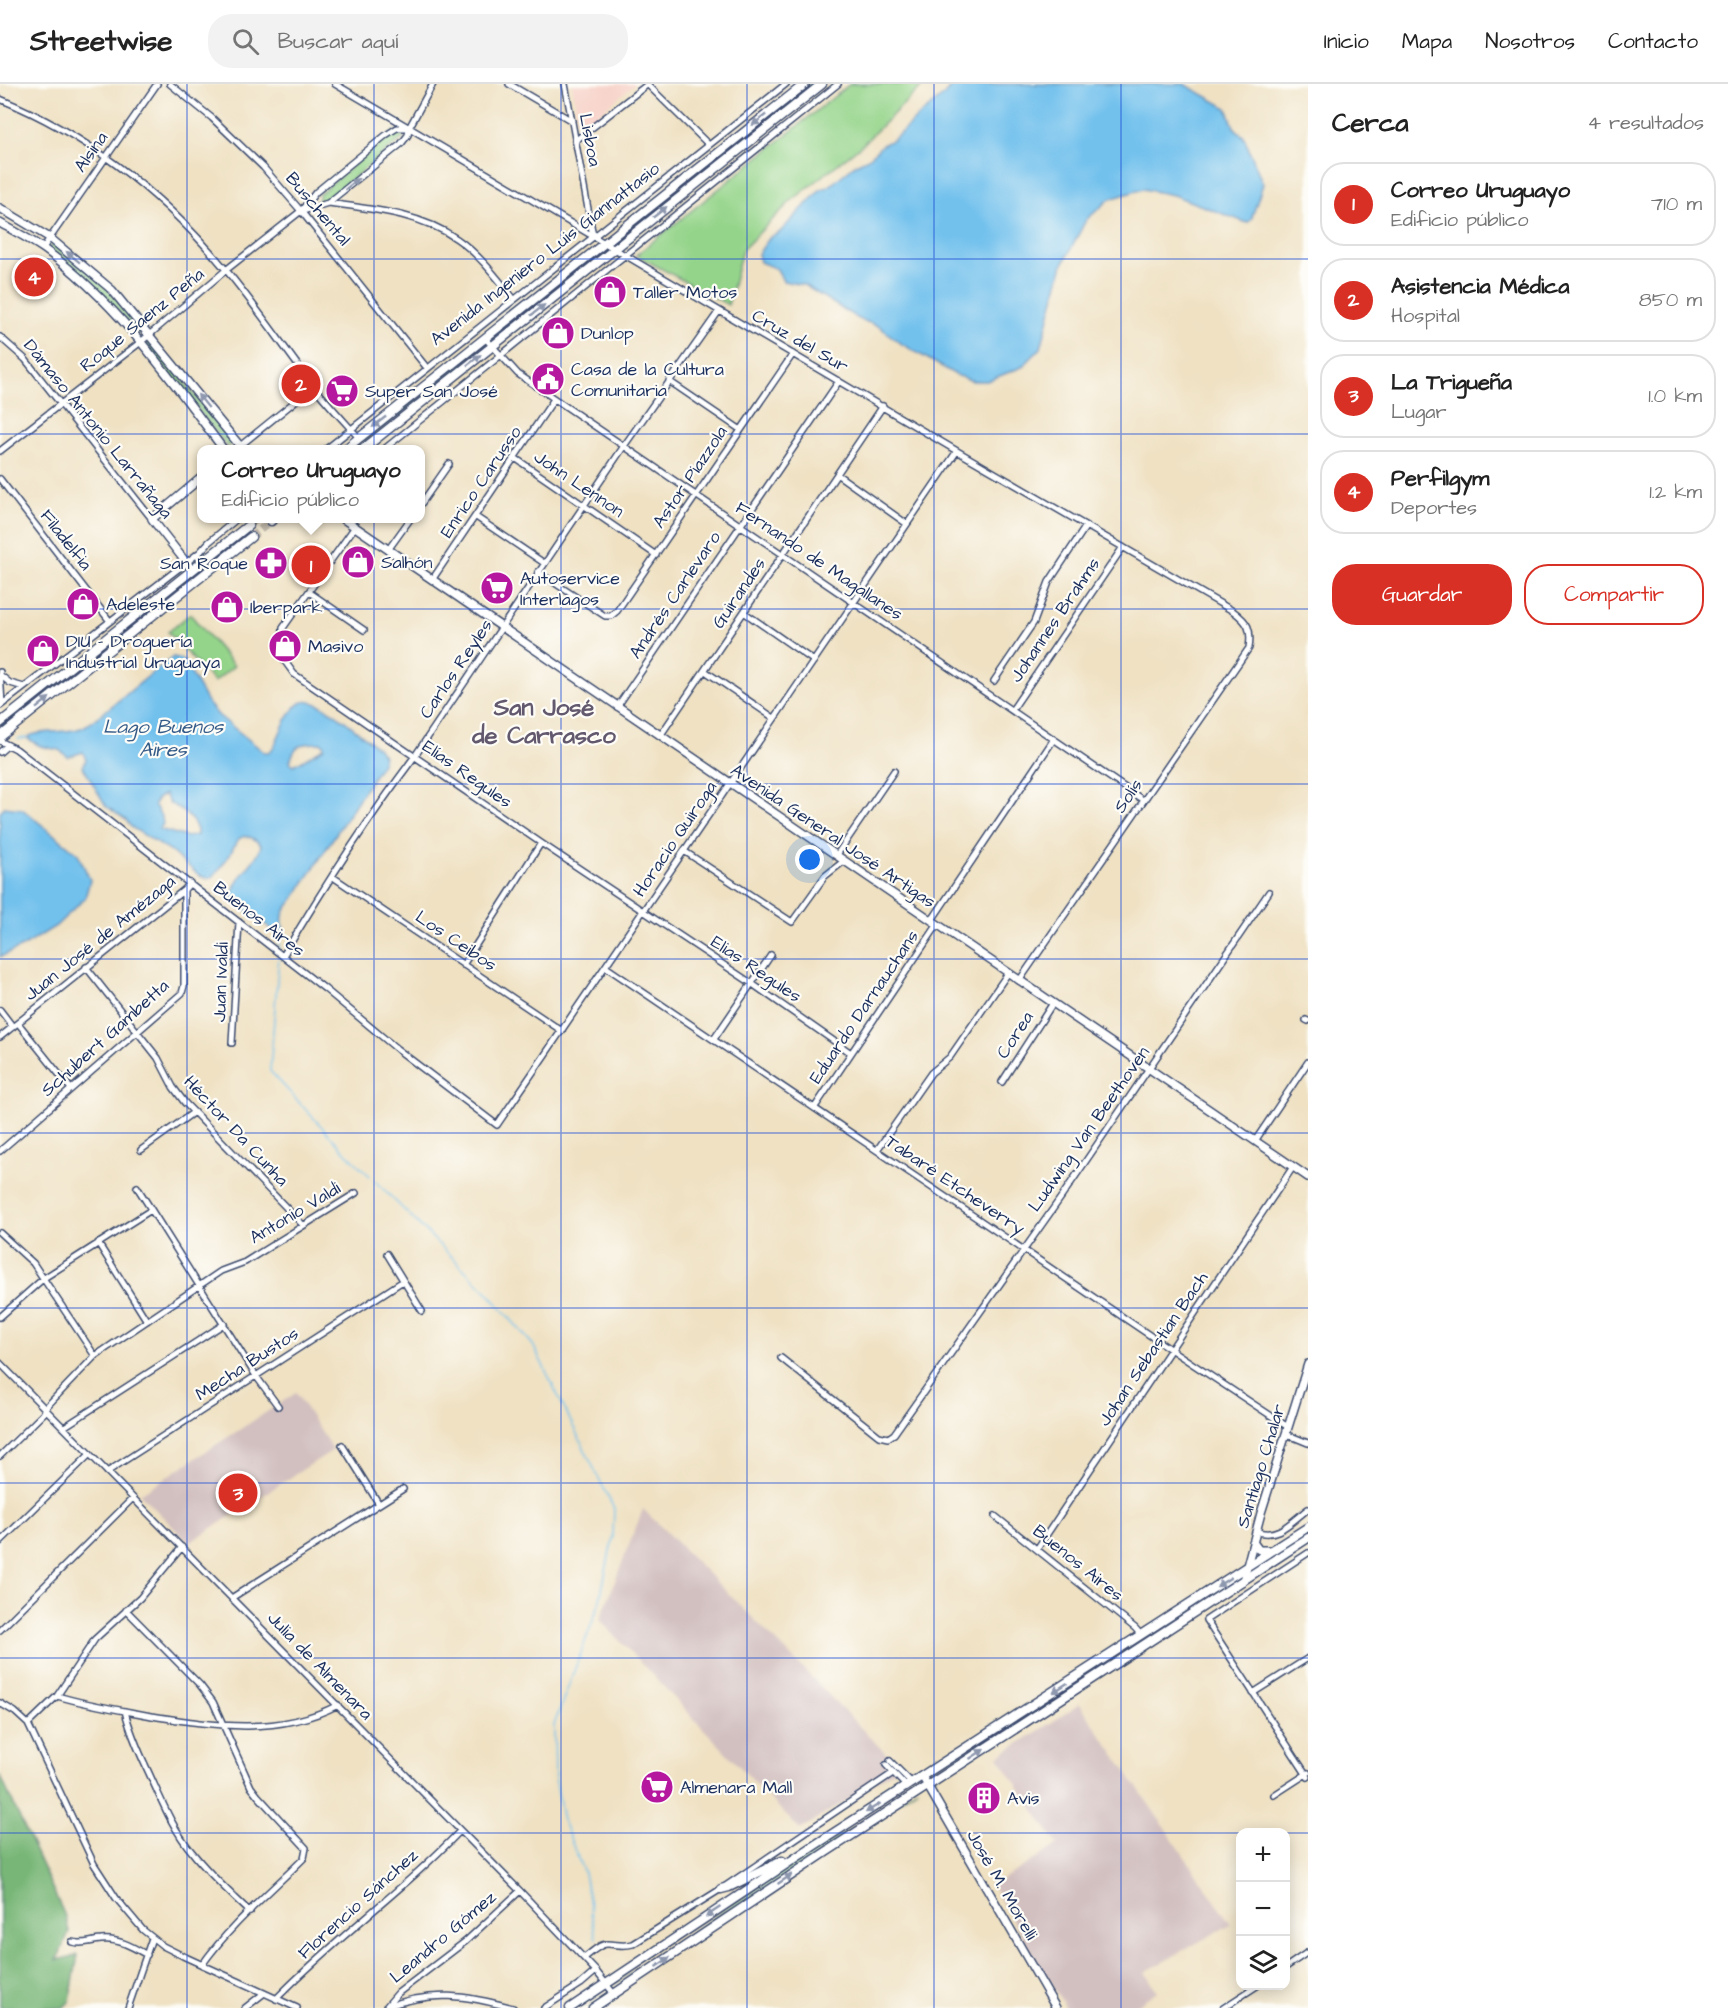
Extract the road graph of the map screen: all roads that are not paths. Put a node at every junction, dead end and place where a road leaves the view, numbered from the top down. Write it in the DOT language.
graph roads {
  1 [pos="158,84"];
  2 [pos="170,84"];
  3 [pos="335,84"];
  4 [pos="433,84"];
  5 [pos="509,84"];
  6 [pos="564,84"];
  7 [pos="648,84"];
  8 [pos="786,84"];
  9 [pos="805,84"];
  10 [pos="822,84"];
  11 [pos="838,84"];
  12 [pos="0,99"];
  13 [pos="572,121"];
  14 [pos="409,128"];
  15 [pos="575,141"];
  16 [pos="709,145"];
  17 [pos="107,156"];
  18 [pos="328,203"];
  19 [pos="0,208"];
  20 [pos="302,211"];
  21 [pos="0,223"];
  22 [pos="593,236"];
  23 [pos="50,238"];
  24 [pos="604,243"];
  25 [pos="43,248"];
  26 [pos="614,249"];
  27 [pos="626,255"];
  28 [pos="226,270"];
  29 [pos="514,299"];
  30 [pos="719,311"];
  31 [pos="149,334"];
  32 [pos="0,337"];
  33 [pos="486,338"];
  34 [pos="142,341"];
  35 [pos="492,346"];
  36 [pos="793,354"];
  37 [pos="499,355"];
  38 [pos="427,368"];
  39 [pos="457,374"];
  40 [pos="469,379"];
  41 [pos="669,381"];
  42 [pos="839,381"];
  43 [pos="314,386"];
  44 [pos="554,399"];
  45 [pos="62,403"];
  46 [pos="883,406"];
  47 [pos="351,430"];
  48 [pos="741,430"];
  49 [pos="359,438"];
  50 [pos="220,445"];
  51 [pos="236,445"];
  52 [pos="242,445"];
  53 [pos="332,445"];
  54 [pos="350,445"];
  55 [pos="368,445"];
  56 [pos="389,445"];
  57 [pos="624,446"];
  58 [pos="957,450"];
  59 [pos="0,451"];
  60 [pos="515,459"];
  61 [pos="449,464"];
  62 [pos="838,475"];
  63 [pos="0,479"];
  64 [pos="197,480"];
  65 [pos="696,496"];
  66 [pos="425,497"];
  67 [pos="584,505"];
  68 [pos="476,517"];
  69 [pos="152,519"];
  70 [pos="233,523"];
  71 [pos="347,523"];
  72 [pos="408,523"];
  73 [pos="907,524"];
  74 [pos="249,525"];
  75 [pos="740,526"];
  76 [pos="1086,526"];
  77 [pos="354,528"];
  78 [pos="251,537"];
  79 [pos="1123,547"];
  80 [pos="388,550"];
  81 [pos="783,554"];
  82 [pos="656,555"];
  83 [pos="186,562"];
  84 [pos="544,563"];
  85 [pos="192,570"];
  86 [pos="538,572"];
  87 [pos="432,580"];
  88 [pos="309,592"];
  89 [pos="853,603"];
  90 [pos="745,613"];
  91 [pos="109,620"];
  92 [pos="1249,626"];
  93 [pos="501,629"];
  94 [pos="364,630"];
  95 [pos="814,660"];
  96 [pos="705,671"];
  97 [pos="0,673"];
  98 [pos="0,681"];
  99 [pos="994,681"];
  100 [pos="24,687"];
  101 [pos="1,705"];
  102 [pos="617,707"];
  103 [pos="1012,710"];
  104 [pos="774,718"];
  105 [pos="0,723"];
  106 [pos="660,736"];
  107 [pos="0,739"];
  108 [pos="1054,739"];
  109 [pos="8,745"];
  110 [pos="0,752"];
  111 [pos="415,756"];
  112 [pos="894,771"];
  113 [pos="729,784"];
  114 [pos="1143,800"];
  115 [pos="541,843"];
  116 [pos="684,851"];
  117 [pos="836,856"];
  118 [pos="844,861"];
  119 [pos="333,877"];
  120 [pos="190,884"];
  121 [pos="184,890"];
  122 [pos="1269,892"];
  123 [pos="644,912"];
  124 [pos="239,922"];
  125 [pos="935,922"];
  126 [pos="280,954"];
  127 [pos="771,954"];
  128 [pos="463,965"];
  129 [pos="86,967"];
  130 [pos="606,967"];
  131 [pos="1008,973"];
  132 [pos="1019,981"];
  133 [pos="751,983"];
  134 [pos="1053,1003"];
  135 [pos="0,1010"];
  136 [pos="15,1025"];
  137 [pos="562,1031"];
  138 [pos="139,1032"];
  139 [pos="0,1037"];
  140 [pos="714,1039"];
  141 [pos="232,1043"];
  142 [pos="851,1053"];
  143 [pos="1308,1062"];
  144 [pos="1150,1068"];
  145 [pos="1002,1082"];
  146 [pos="71,1089"];
  147 [pos="815,1107"];
  148 [pos="194,1112"];
  149 [pos="497,1125"];
  150 [pos="1255,1141"];
  151 [pos="0,1150"];
  152 [pos="141,1150"];
  153 [pos="877,1150"];
  154 [pos="1293,1167"];
  155 [pos="1308,1177"];
  156 [pos="137,1187"];
  157 [pos="357,1193"];
  158 [pos="151,1210"];
  159 [pos="303,1226"];
  160 [pos="0,1233"];
  161 [pos="98,1243"];
  162 [pos="1024,1250"];
  163 [pos="387,1254"];
  164 [pos="44,1278"];
  165 [pos="403,1281"];
  166 [pos="200,1285"];
  167 [pos="422,1311"];
  168 [pos="0,1317"];
  169 [pos="147,1321"];
  170 [pos="224,1324"];
  171 [pos="1170,1349"];
  172 [pos="95,1356"];
  173 [pos="782,1358"];
  174 [pos="1308,1364"];
  175 [pos="1,1366"];
  176 [pos="256,1376"];
  177 [pos="278,1406"];
  178 [pos="45,1409"];
  179 [pos="64,1427"];
  180 [pos="1287,1431"];
  181 [pos="1308,1443"];
  182 [pos="342,1445"];
  183 [pos="90,1454"];
  184 [pos="0,1456"];
  185 [pos="107,1472"];
  186 [pos="403,1489"];
  187 [pos="133,1498"];
  188 [pos="379,1504"];
  189 [pos="1308,1509"];
  190 [pos="995,1516"];
  191 [pos="1308,1527"];
  192 [pos="1256,1531"];
  193 [pos="1308,1538"];
  194 [pos="0,1542"];
  195 [pos="1253,1542"];
  196 [pos="182,1547"];
  197 [pos="1037,1549"];
  198 [pos="1273,1550"];
  199 [pos="1308,1553"];
  200 [pos="1246,1567"];
  201 [pos="1243,1581"];
  202 [pos="232,1597"];
  203 [pos="126,1610"];
  204 [pos="0,1629"];
  205 [pos="1141,1635"];
  206 [pos="1308,1658"];
  207 [pos="1253,1693"];
  208 [pos="57,1696"];
  209 [pos="0,1703"];
  210 [pos="338,1706"];
  211 [pos="125,1711"];
  212 [pos="28,1724"];
  213 [pos="226,1727"];
  214 [pos="894,1773"];
  215 [pos="1307,1775"];
  216 [pos="922,1776"];
  217 [pos="909,1785"];
  218 [pos="928,1785"];
  219 [pos="1274,1795"];
  220 [pos="460,1831"];
  221 [pos="814,1845"];
  222 [pos="721,1888"];
  223 [pos="520,1891"];
  224 [pos="250,1912"];
  225 [pos="152,1938"];
  226 [pos="72,1942"];
  227 [pos="1308,1952"];
  228 [pos="147,1955"];
  229 [pos="584,1958"];
  230 [pos="1290,1964"];
  231 [pos="202,1965"];
  232 [pos="596,1971"];
  233 [pos="606,1983"];
  234 [pos="1251,1990"];
  235 [pos="263,1994"];
  236 [pos="614,1994"];
  237 [pos="276,1999"];
  238 [pos="128,2008"];
  239 [pos="245,2008"];
  240 [pos="297,2008"];
  241 [pos="386,2008"];
  242 [pos="513,2008"];
  243 [pos="544,2008"];
  244 [pos="570,2008"];
  245 [pos="593,2008"];
  246 [pos="1056,2008"];
  247 [pos="1224,2008"];
  1 -- 17 [label="street, Alsina"];
  2 -- 20 [label="street, Buschental"];
  3 -- 14 [label="street, Cruz del Sur"];
  4 -- 14 [label="street, Roque Saenz Peña"];
  5 -- 13 [label="street"];
  6 -- 13 [label="street, Lisboa"];
  7 -- 15 [label="street"];
  7 -- 16 [label="street"];
  8 -- 16 [label="street, Avenida Ingeniero Luis Giannattasio"];
  9 -- 24 [label="main road, Avenida Ingeniero Luis Giannattasio, one-way"];
  26 -- 10 [label="main road, one-way"];
  11 -- 27 [label="street"];
  12 -- 17 [label="street"];
  13 -- 15 [label="street, Lisboa"];
  18 -- 14 [label="street, Roque Saenz Peña, one-way"];
  14 -- 20 [label="street, Roque Saenz Peña"];
  14 -- 22 [label="street, Cruz del Sur"];
  15 -- 22 [label="street, Lisboa"];
  16 -- 22 [label="street, Avenida Ingeniero Luis Giannattasio"];
  17 -- 23 [label="street, Alsina"];
  17 -- 28 [label="street"];
  18 -- 20 [label="street, Roque Saenz Peña"];
  18 -- 29 [label="street"];
  19 -- 23 [label="street"];
  20 -- 28 [label="street, Roque Saenz Peña"];
  20 -- 38 [label="street, Buschental"];
  21 -- 25 [label="street"];
  22 -- 24 [label="street, Cruz del Sur"];
  22 -- 29 [label="street, Avenida Ingeniero Luis Giannattasio"];
  23 -- 25 [label="street, Alsina"];
  31 -- 23 [label="street, one-way"];
  24 -- 26 [label="street, Cruz del Sur"];
  24 -- 33 [label="main road, Avenida Ingeniero Luis Giannattasio"];
  25 -- 34 [label="street"];
  26 -- 27 [label="street, Cruz del Sur"];
  35 -- 26 [label="main road, one-way"];
  27 -- 30 [label="street, Cruz del Sur"];
  27 -- 37 [label="street"];
  28 -- 31 [label="street, Roque Saenz Peña"];
  28 -- 43 [label="street"];
  29 -- 38 [label="street, Avenida Ingeniero Luis Giannattasio"];
  30 -- 36 [label="street, Cruz del Sur"];
  30 -- 41 [label="street, Carlos Reyles"];
  31 -- 34 [label="street, Roque Saenz Peña"];
  51 -- 31 [label="street, one-way"];
  32 -- 45 [label="street, Dámaso Antonio Larrañaga"];
  33 -- 35 [label="street, Fernando de Magallanes"];
  33 -- 49 [label="main road, Avenida Ingeniero Luis Giannattasio, one-way"];
  34 -- 45 [label="street, Roque Saenz Peña"];
  34 -- 50 [label="street"];
  35 -- 37 [label="street, Fernando de Magallanes"];
  39 -- 35 [label="main road, one-way"];
  36 -- 42 [label="street, Cruz del Sur"];
  36 -- 48 [label="street, Astor Piazzola"];
  37 -- 40 [label="street"];
  37 -- 44 [label="street, Fernando de Magallanes"];
  38 -- 47 [label="street, Avenida Ingeniero Luis Giannattasio"];
  39 -- 40 [label="street"];
  39 -- 55 [label="main road"];
  40 -- 56 [label="street"];
  41 -- 48 [label="street"];
  41 -- 57 [label="street, Carlos Reyles"];
  42 -- 46 [label="street, Cruz del Sur"];
  42 -- 75 [label="street, Andrés Carlevaro"];
  43 -- 47 [label="street"];
  43 -- 52 [label="street"];
  44 -- 57 [label="street, Fernando de Magallanes"];
  44 -- 60 [label="street, Enrico Carusso"];
  45 -- 59 [label="street, Roque Saenz Peña"];
  45 -- 69 [label="street, Dámaso Antonio Larrañaga"];
  46 -- 58 [label="street, Cruz del Sur"];
  46 -- 62 [label="street, Guirandes"];
  47 -- 49 [label="street"];
  47 -- 53 [label="street, Avenida Ingeniero Luis Giannattasio"];
  48 -- 65 [label="street, Astor Piazzola"];
  49 -- 54 [label="main road, Avenida Ingeniero Luis Giannattasio"];
  57 -- 65 [label="street, Fernando de Magallanes"];
  57 -- 67 [label="street, Carlos Reyles"];
  58 -- 73 [label="street, Horacio Quiroga"];
  58 -- 76 [label="street, Cruz del Sur"];
  60 -- 67 [label="street, John Lennon"];
  60 -- 68 [label="street, Enrico Carusso"];
  61 -- 66 [label="street"];
  62 -- 73 [label="street"];
  62 -- 81 [label="street, Guirandes"];
  63 -- 91 [label="street, Filadelfia"];
  64 -- 69 [label="street"];
  65 -- 75 [label="street, Fernando de Magallanes"];
  65 -- 82 [label="street, Astor Piazzola"];
  67 -- 82 [label="street, John Lennon"];
  67 -- 84 [label="street, Carlos Reyles"];
  68 -- 84 [label="street"];
  68 -- 87 [label="street, Enrico Carusso"];
  69 -- 83 [label="street, Dámaso Antonio Larrañaga"];
  70 -- 83 [label="street"];
  71 -- 77 [label="street, Avenida General José Artigas"];
  72 -- 80 [label="street"];
  73 -- 89 [label="street, Horacio Quiroga"];
  74 -- 85 [label="main road"];
  75 -- 81 [label="street, Fernando de Magallanes"];
  75 -- 102 [label="street, Andrés Carlevaro"];
  76 -- 79 [label="street, Cruz del Sur"];
  76 -- 99 [label="street"];
  77 -- 80 [label="street, Avenida General José Artigas"];
  77 -- 88 [label="street"];
  107 -- 78 [label="main road, one-way"];
  79 -- 92 [label="street, Cruz del Sur"];
  79 -- 103 [label="street, Johannes Brahms"];
  80 -- 87 [label="street, Avenida General José Artigas"];
  81 -- 89 [label="street, Fernando de Magallanes"];
  81 -- 90 [label="street, Guirandes"];
  82 -- 86 [label="street, Astor Piazzola"];
  83 -- 85 [label="street, Dámaso Antonio Larrañaga"];
  83 -- 91 [label="street"];
  84 -- 86 [label="street, Carlos Reyles"];
  85 -- 105 [label="main road"];
  86 -- 93 [label="street, Carlos Reyles"];
  87 -- 93 [label="street, Avenida General José Artigas"];
  88 -- 94 [label="street"];
  88 -- 111 [label="street, Elías Regules"];
  89 -- 95 [label="street, Horacio Quiroga"];
  89 -- 103 [label="street, Fernando de Magallanes"];
  90 -- 95 [label="street"];
  90 -- 96 [label="street, Guirandes"];
  91 -- 100 [label="street"];
  92 -- 114 [label="street, Solís"];
  93 -- 102 [label="street, Avenida General José Artigas"];
  93 -- 111 [label="street, Carlos Reyles"];
  95 -- 104 [label="street, Horacio Quiroga"];
  96 -- 104 [label="street"];
  96 -- 106 [label="street, Guirandes"];
  97 -- 98 [label="street"];
  97 -- 100 [label="street"];
  98 -- 101 [label="street"];
  100 -- 101 [label="street"];
  102 -- 106 [label="street, Avenida General José Artigas"];
  103 -- 108 [label="street, Fernando de Magallanes"];
  104 -- 113 [label="street, Horacio Quiroga"];
  106 -- 113 [label="street, Avenida General José Artigas"];
  107 -- 109 [label="street, Buenos Aires"];
  108 -- 114 [label="street, Fernando de Magallanes"];
  108 -- 125 [label="street, Eduardo Darnauchans"];
  109 -- 110 [label="street"];
  109 -- 120 [label="street, Buenos Aires"];
  111 -- 115 [label="street, Elías Regules"];
  111 -- 119 [label="street, Carlos Reyles"];
  112 -- 117 [label="street"];
  113 -- 116 [label="street, Horacio Quiroga"];
  113 -- 117 [label="street, Avenida General José Artigas"];
  114 -- 132 [label="street, Solís"];
  115 -- 123 [label="street, Elías Regules"];
  115 -- 128 [label="street"];
  116 -- 118 [label="street"];
  116 -- 123 [label="street, Horacio Quiroga"];
  117 -- 118 [label="street, Avenida General José Artigas"];
  118 -- 125 [label="street, Avenida General José Artigas"];
  119 -- 126 [label="street, Carlos Reyles"];
  119 -- 128 [label="street, Los Ceibos"];
  120 -- 121 [label="street, Juan José de Amézaga"];
  120 -- 124 [label="street, Buenos Aires"];
  121 -- 129 [label="street, Juan José de Amézaga"];
  121 -- 138 [label="street, Schubert Gambetta"];
  122 -- 144 [label="street, Ludwing Van Beethoven"];
  123 -- 130 [label="street, Horacio Quiroga"];
  123 -- 133 [label="street, Elias Regules"];
  124 -- 126 [label="street, Buenos Aires"];
  124 -- 141 [label="street, Juan Ivaldi"];
  125 -- 131 [label="street, Avenida General José Artigas"];
  125 -- 142 [label="street, Eduardo Darnauchans"];
  126 -- 149 [label="street, Buenos Aires"];
  127 -- 133 [label="street"];
  128 -- 137 [label="street, Los Ceibos"];
  129 -- 136 [label="street, Juan José de Amézaga"];
  129 -- 138 [label="street, Héctor Da Cunha"];
  130 -- 137 [label="street, Horacio Quiroga"];
  130 -- 140 [label="street, Tabaré Etcheverry"];
  131 -- 132 [label="street, Avenida General José Artigas"];
  131 -- 153 [label="street"];
  132 -- 134 [label="street, Avenida General José Artigas"];
  133 -- 140 [label="street"];
  133 -- 142 [label="street, Elias Regules"];
  134 -- 144 [label="street, Avenida General José Artigas"];
  134 -- 145 [label="street, Corea"];
  135 -- 136 [label="street"];
  136 -- 139 [label="street, Juan José de Amézaga"];
  136 -- 146 [label="street"];
  137 -- 149 [label="street, Horacio Quiroga"];
  138 -- 146 [label="street, Schubert Gambetta"];
  138 -- 148 [label="street, Héctor Da Cunha"];
  140 -- 147 [label="street, Tabaré Etcheverry"];
  142 -- 147 [label="street, Eduardo Darnauchans"];
  143 -- 150 [label="street"];
  144 -- 150 [label="street, Avenida General José Artigas"];
  144 -- 162 [label="street, Ludwing Van Beethoven"];
  146 -- 151 [label="street, Schubert Gambetta"];
  147 -- 153 [label="street, Tabaré Etcheverry"];
  148 -- 152 [label="street"];
  148 -- 159 [label="street, Héctor Da Cunha"];
  150 -- 154 [label="street, Avenida General José Artigas"];
  153 -- 162 [label="street, Tabaré Etcheverry"];
  154 -- 155 [label="street, Avenida General José Artigas"];
  154 -- 171 [label="street, Johan Sebastian Bach"];
  156 -- 158 [label="street"];
  157 -- 159 [label="street, Antonio Valdi"];
  158 -- 161 [label="street"];
  158 -- 166 [label="street"];
  159 -- 166 [label="street, Antonio Valdi"];
  160 -- 164 [label="street"];
  161 -- 164 [label="street"];
  161 -- 169 [label="street"];
  162 -- 171 [label="street, Tabaré Etcheverry"];
  162 -- 173 [label="street, Ludwing Van Beethoven"];
  163 -- 165 [label="street"];
  164 -- 168 [label="street"];
  164 -- 172 [label="street"];
  165 -- 167 [label="street"];
  165 -- 176 [label="street, Mecha Bustos"];
  166 -- 169 [label="street, Antonio Valdi"];
  166 -- 170 [label="street"];
  169 -- 172 [label="street, Antonio Valdi"];
  170 -- 176 [label="street"];
  170 -- 179 [label="street"];
  171 -- 180 [label="street, Tabaré Etcheverry"];
  171 -- 197 [label="street, Johan Sebastian Bach"];
  172 -- 178 [label="street, Antonio Valdi"];
  174 -- 180 [label="street, Santiago Chalar"];
  175 -- 178 [label="street, Julia de Almenara"];
  176 -- 177 [label="street"];
  176 -- 185 [label="street, Mecha Bustos"];
  178 -- 179 [label="street, Julia de Almenara"];
  178 -- 184 [label="street, Antonio Valdi"];
  179 -- 183 [label="street, Julia de Almenara"];
  180 -- 181 [label="street, Tabaré Etcheverry"];
  180 -- 192 [label="street, Santiago Chalar"];
  182 -- 188 [label="street"];
  183 -- 185 [label="street, Julia de Almenara"];
  183 -- 194 [label="street"];
  185 -- 187 [label="street, Julia de Almenara"];
  186 -- 188 [label="street"];
  187 -- 196 [label="street, Julia de Almenara"];
  187 -- 204 [label="street"];
  188 -- 202 [label="street"];
  189 -- 192 [label="street"];
  190 -- 197 [label="street, Buenos Aires"];
  191 -- 198 [label="main road"];
  192 -- 195 [label="street, Santiago Chalar"];
  193 -- 201 [label="main road"];
  195 -- 198 [label="street, Santiago Chalar"];
  195 -- 200 [label="street, Santiago Chalar"];
  196 -- 202 [label="street, Julia de Almenara"];
  196 -- 203 [label="street"];
  197 -- 205 [label="street, Buenos Aires"];
  198 -- 200 [label="main road"];
  199 -- 207 [label="street"];
  200 -- 201 [label="street, Santiago Chalar"];
  200 -- 205 [label="main road, one-way"];
  218 -- 201 [label="main road, one-way"];
  202 -- 210 [label="street, Julia de Almenara"];
  203 -- 208 [label="street"];
  203 -- 213 [label="street"];
  205 -- 216 [label="main road, one-way"];
  206 -- 207 [label="street"];
  207 -- 215 [label="street"];
  208 -- 211 [label="street"];
  208 -- 212 [label="street"];
  209 -- 212 [label="street"];
  210 -- 213 [label="street"];
  210 -- 220 [label="street, Julia de Almenara"];
  211 -- 213 [label="street"];
  211 -- 224 [label="street"];
  212 -- 225 [label="street"];
  213 -- 224 [label="street"];
  214 -- 217 [label="street"];
  214 -- 217 [label="street"];
  214 -- 222 [label="street"];
  215 -- 219 [label="street"];
  216 -- 217 [label="main road"];
  216 -- 218 [label="street, José M. Morelli"];
  217 -- 221 [label="main road, one-way"];
  236 -- 218 [label="main road, one-way"];
  218 -- 246 [label="street, José M. Morelli"];
  220 -- 223 [label="street, Julia de Almenara"];
  220 -- 237 [label="street, Florencio Sánchez"];
  221 -- 222 [label="main road"];
  221 -- 233 [label="main road, one-way"];
  222 -- 229 [label="street"];
  223 -- 229 [label="street, Julia de Almenara"];
  223 -- 241 [label="street, Leandro Gómez"];
  224 -- 231 [label="street"];
  225 -- 228 [label="street"];
  225 -- 231 [label="street"];
  226 -- 228 [label="street"];
  227 -- 230 [label="street"];
  228 -- 238 [label="street"];
  229 -- 232 [label="street, Julia de Almenara"];
  231 -- 235 [label="street"];
  232 -- 233 [label="street, Julia de Almenara"];
  232 -- 243 [label="street"];
  233 -- 236 [label="street, Julia de Almenara"];
  233 -- 244 [label="main road"];
  234 -- 247 [label="street"];
  235 -- 237 [label="street"];
  235 -- 239 [label="street"];
  236 -- 245 [label="main road"];
  237 -- 240 [label="street"];
  241 -- 242 [label="street"];
}
